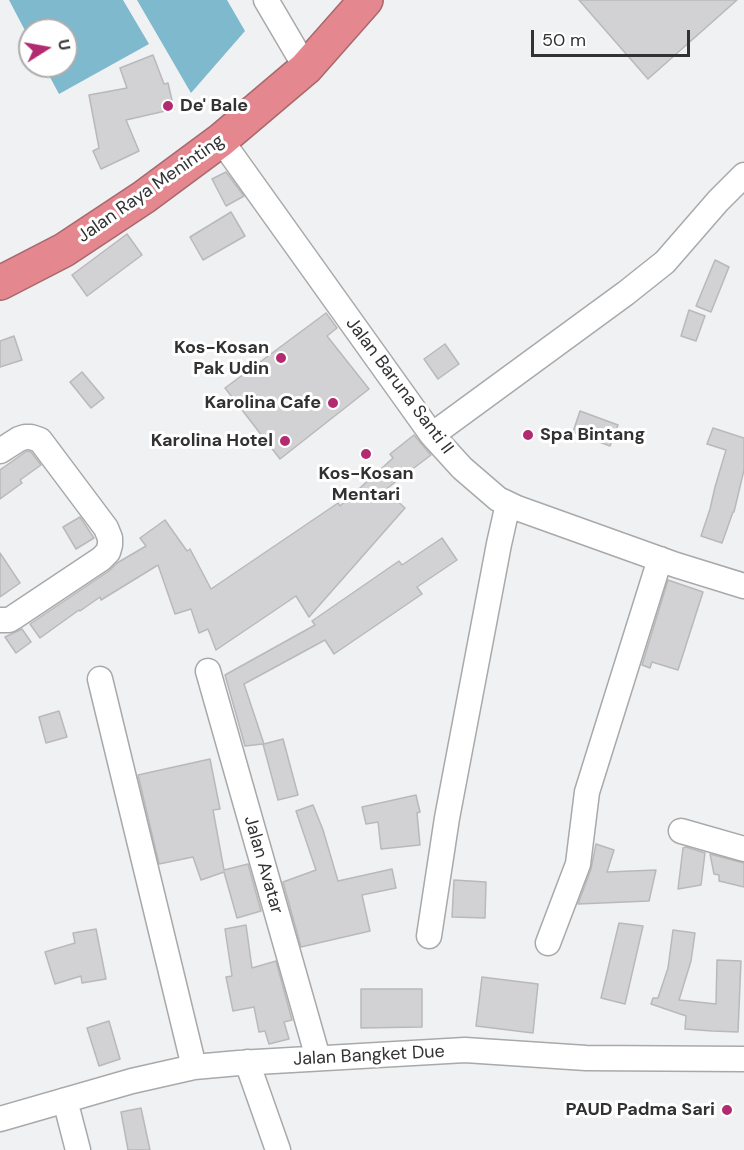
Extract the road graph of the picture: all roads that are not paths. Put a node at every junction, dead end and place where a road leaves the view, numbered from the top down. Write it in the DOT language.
graph roads {
  1 [pos="266,0"];
  2 [pos="366,0"];
  3 [pos="306,68"];
  4 [pos="221,140"];
  5 [pos="744,175"];
  6 [pos="0,283"];
  7 [pos="432,435"];
  8 [pos="0,451"];
  9 [pos="508,504"];
  10 [pos="660,559"];
  11 [pos="744,586"];
  12 [pos="7,619"];
  13 [pos="208,671"];
  14 [pos="100,679"];
  15 [pos="681,831"];
  16 [pos="744,849"];
  17 [pos="429,936"];
  18 [pos="548,943"];
  19 [pos="318,1058"];
  20 [pos="744,1059"];
  21 [pos="247,1062"];
  22 [pos="194,1067"];
  23 [pos="65,1100"];
  24 [pos="0,1119"];
  25 [pos="78,1150"];
  26 [pos="278,1150"];
  1 -- 3 [label="street"];
  2 -- 3 [label="highway, Jalan Raya Meninting"];
  3 -- 4 [label="highway, Jalan Raya Meninting"];
  4 -- 6 [label="highway, Jalan Raya Meninting"];
  4 -- 7 [label="street, Jalan Baruna Santi II"];
  5 -- 7 [label="street"];
  7 -- 9 [label="street, Jalan Baruna Santi II"];
  8 -- 12 [label="street"];
  9 -- 10 [label="street, Jalan Baruna Santi II"];
  9 -- 17 [label="street"];
  10 -- 11 [label="street, Jalan Baruna Santi II"];
  10 -- 18 [label="street"];
  13 -- 19 [label="street, Jalan Avatar"];
  14 -- 22 [label="street"];
  15 -- 16 [label="street"];
  19 -- 20 [label="street, Jalan Bangket Due"];
  19 -- 21 [label="street, Jalan Bangket Due"];
  21 -- 22 [label="street, Jalan Bangket Due"];
  21 -- 26 [label="street"];
  22 -- 23 [label="street, Jalan Bangket Due"];
  23 -- 24 [label="street, Jalan Bangket Due"];
  23 -- 25 [label="street"];
}
